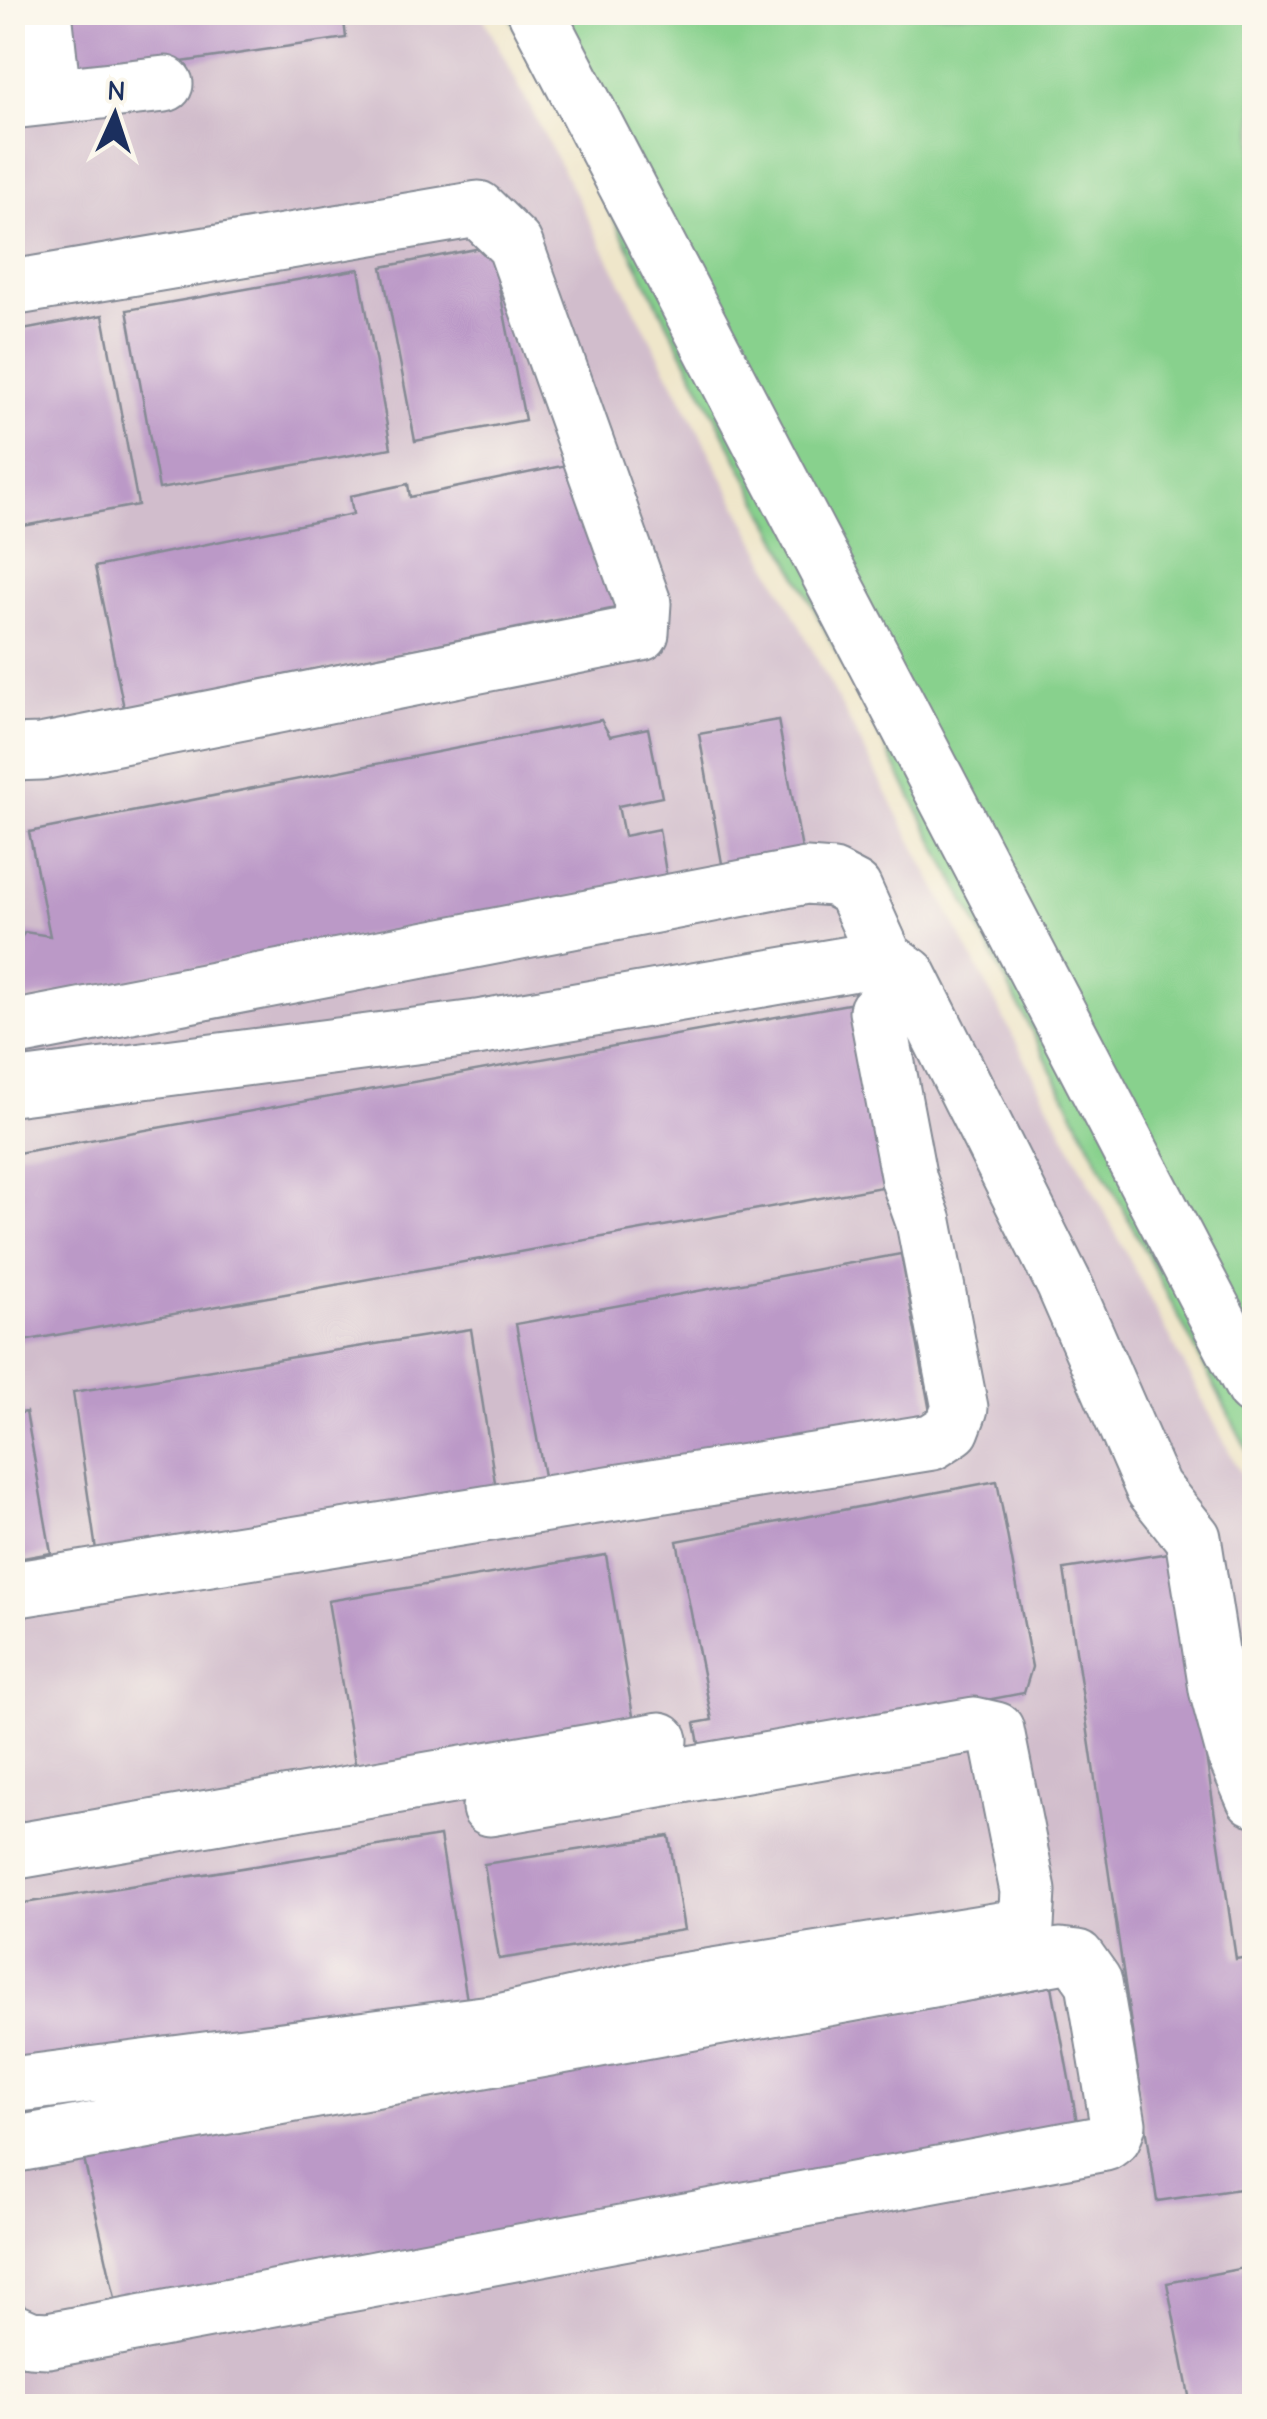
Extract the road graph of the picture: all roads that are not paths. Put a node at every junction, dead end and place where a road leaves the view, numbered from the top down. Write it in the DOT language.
graph roads {
  1 [pos="44,12"];
  2 [pos="536,12"];
  3 [pos="165,84"];
  4 [pos="33,98"];
  5 [pos="12,288"];
  6 [pos="12,753"];
  7 [pos="465,942"];
  8 [pos="885,958"];
  9 [pos="877,1011"];
  10 [pos="477,1028"];
  11 [pos="12,1029"];
  12 [pos="12,1088"];
  13 [pos="1254,1388"];
  14 [pos="12,1590"];
  15 [pos="660,1740"];
  16 [pos="1254,1798"];
  17 [pos="490,1808"];
  18 [pos="12,1852"];
  19 [pos="12,2084"];
  20 [pos="12,2145"];
  21 [pos="12,2331"];
  1 -- 4 [label="lane"];
  2 -- 13 [label="lane"];
  3 -- 4 [label="lane"];
  5 -- 6 [label="lane"];
  7 -- 8 [label="lane"];
  7 -- 10 [label="lane"];
  7 -- 11 [label="lane"];
  8 -- 10 [label="lane"];
  8 -- 16 [label="lane"];
  9 -- 14 [label="lane"];
  10 -- 12 [label="lane"];
  15 -- 18 [label="lane"];
  17 -- 19 [label="lane"];
  20 -- 21 [label="lane"];
}
